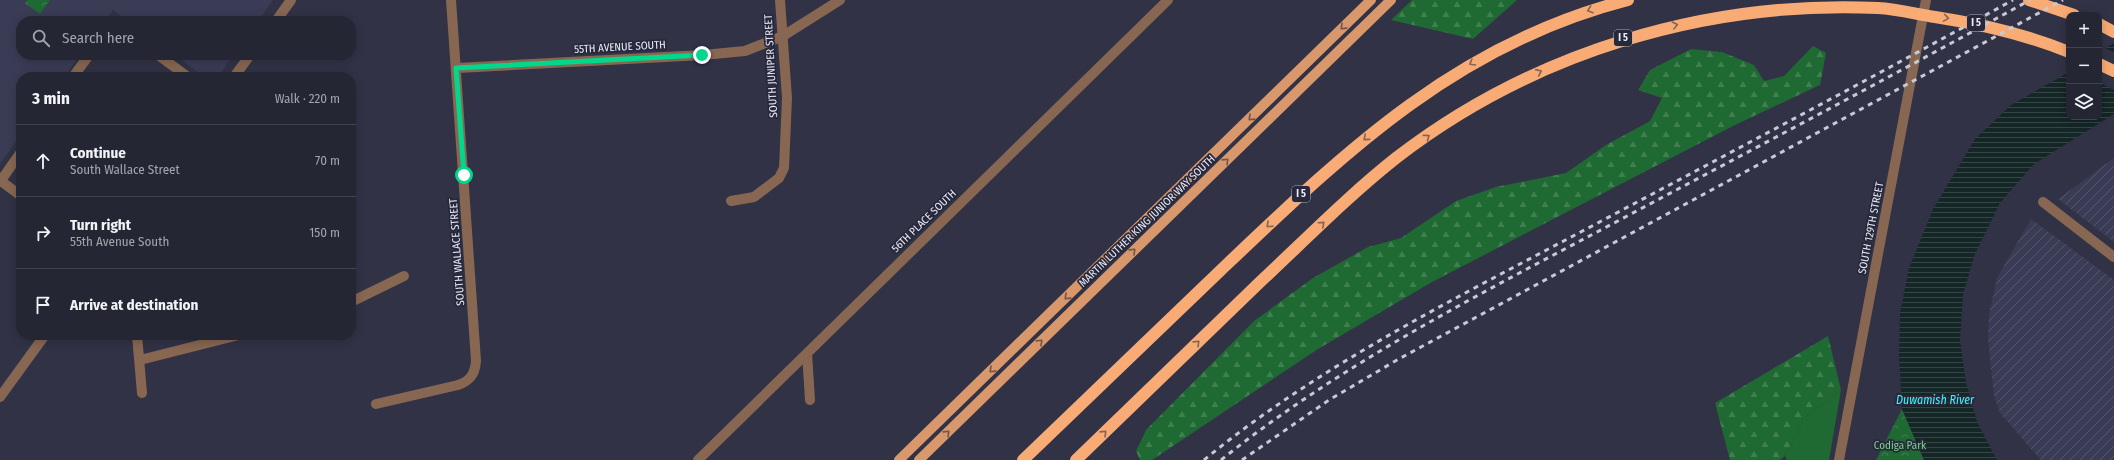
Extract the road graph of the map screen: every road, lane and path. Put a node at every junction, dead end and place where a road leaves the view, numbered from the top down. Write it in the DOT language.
graph roads {
  1 [pos="291,0"];
  2 [pos="451,0"];
  3 [pos="780,0"];
  4 [pos="840,0"];
  5 [pos="1168,0"];
  6 [pos="1371,0"];
  7 [pos="1391,0"];
  8 [pos="1628,0"];
  9 [pos="1926,0"];
  10 [pos="2029,0"];
  11 [pos="2066,12"];
  12 [pos="280,16"];
  13 [pos="2102,26"];
  14 [pos="2114,32"];
  15 [pos="782,36"];
  16 [pos="2066,51"];
  17 [pos="85,60"];
  18 [pos="165,60"];
  19 [pos="246,60"];
  20 [pos="2102,65"];
  21 [pos="456,68"];
  22 [pos="2114,71"];
  23 [pos="76,72"];
  24 [pos="181,72"];
  25 [pos="238,72"];
  26 [pos="16,159"];
  27 [pos="0,181"];
  28 [pos="16,192"];
  29 [pos="731,201"];
  30 [pos="2043,202"];
  31 [pos="2114,257"];
  32 [pos="404,276"];
  33 [pos="356,300"];
  34 [pos="41,340"];
  35 [pos="138,340"];
  36 [pos="219,340"];
  37 [pos="807,353"];
  38 [pos="140,360"];
  39 [pos="142,393"];
  40 [pos="0,397"];
  41 [pos="810,400"];
  42 [pos="376,404"];
  43 [pos="698,460"];
  44 [pos="899,460"];
  45 [pos="919,460"];
  46 [pos="1023,460"];
  47 [pos="1076,460"];
  48 [pos="1839,460"];
  1 -- 12 [label="street"];
  2 -- 21 [label="street, SOUTH WALLACE STREET"];
  3 -- 15 [label="street, SOUTH JUNIPER STREET"];
  4 -- 15 [label="street, 55TH AVENUE SOUTH"];
  5 -- 37 [label="street, 56TH PLACE SOUTH"];
  6 -- 44 [label="main road, MARTIN LUTHER KING JUNIOR WAY SOUTH, one-way"];
  45 -- 7 [label="main road, MARTIN LUTHER KING JUNIOR WAY SOUTH, one-way"];
  8 -- 46 [label="highway, I 5, one-way"];
  9 -- 48 [label="street, SOUTH 129TH STREET"];
  10 -- 11 [label="highway"];
  13 -- 14 [label="highway"];
  15 -- 21 [label="street, 55TH AVENUE SOUTH"];
  15 -- 29 [label="street, SOUTH JUNIPER STREET"];
  47 -- 16 [label="highway, I 5, one-way"];
  17 -- 23 [label="street"];
  18 -- 24 [label="street"];
  19 -- 25 [label="street"];
  20 -- 22 [label="highway"];
  21 -- 42 [label="street, SOUTH WALLACE STREET"];
  26 -- 27 [label="street"];
  27 -- 28 [label="street"];
  30 -- 31 [label="street"];
  32 -- 33 [label="street"];
  34 -- 40 [label="street"];
  35 -- 38 [label="street"];
  36 -- 38 [label="street"];
  37 -- 41 [label="street"];
  37 -- 43 [label="street, 56TH PLACE SOUTH"];
  38 -- 39 [label="street"];
}
